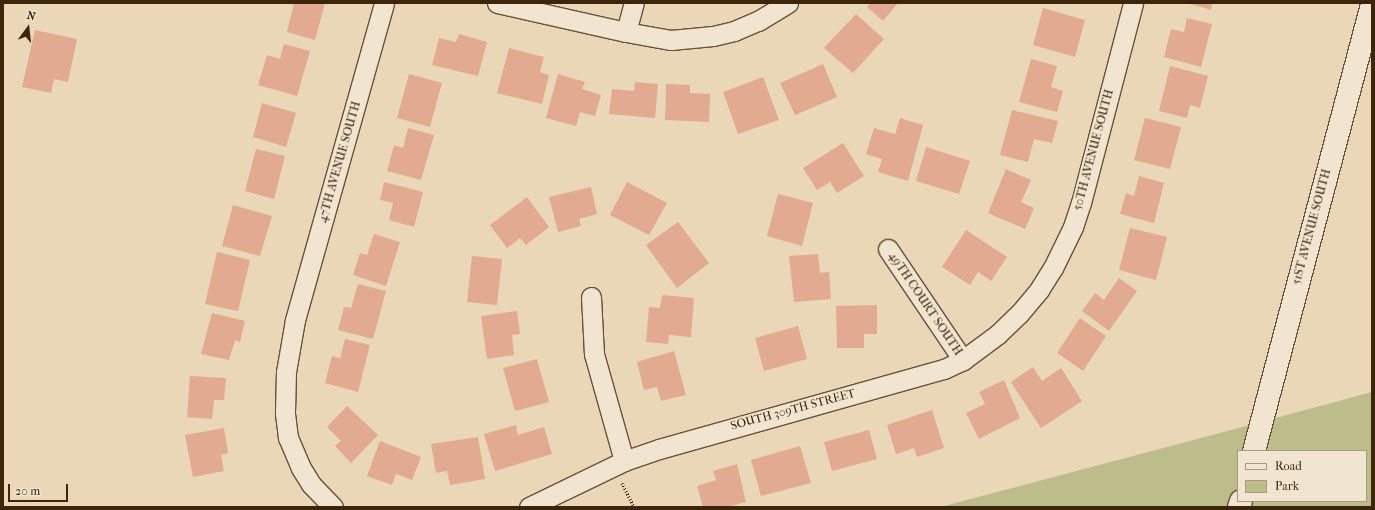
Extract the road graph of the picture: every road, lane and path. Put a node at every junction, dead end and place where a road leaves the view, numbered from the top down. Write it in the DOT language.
graph roads {
  1 [pos="384,3"];
  2 [pos="497,3"];
  3 [pos="634,3"];
  4 [pos="788,3"];
  5 [pos="1133,3"];
  6 [pos="1372,4"];
  7 [pos="626,32"];
  8 [pos="888,249"];
  9 [pos="1039,290"];
  10 [pos="591,298"];
  11 [pos="963,360"];
  12 [pos="1254,450"];
  13 [pos="619,464"];
  14 [pos="333,507"];
  15 [pos="529,507"];
  16 [pos="634,507"];
  1 -- 14 [label="street, 47TH AVENUE SOUTH"];
  2 -- 7 [label="street"];
  3 -- 7 [label="street"];
  4 -- 7 [label="street"];
  5 -- 9 [label="street, 50TH AVENUE SOUTH"];
  6 -- 12 [label="main road, 51ST AVENUE SOUTH"];
  8 -- 11 [label="street, 49TH COURT SOUTH"];
  9 -- 11 [label="street, SOUTH 309TH STREET"];
  10 -- 13 [label="street"];
  11 -- 13 [label="street, SOUTH 309TH STREET"];
  13 -- 15 [label="street, SOUTH 309TH STREET"];
  13 -- 16 [label="path"];
}
